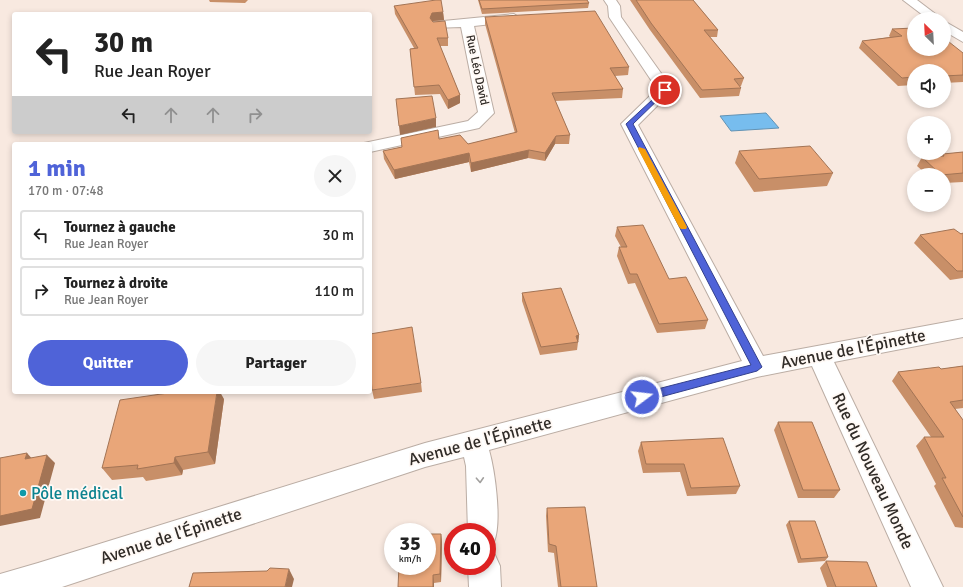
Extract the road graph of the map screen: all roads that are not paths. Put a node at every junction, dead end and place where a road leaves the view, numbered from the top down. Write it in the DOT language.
graph roads {
  1 [pos="908,0"];
  2 [pos="613,6"];
  3 [pos="926,12"];
  4 [pos="599,13"];
  5 [pos="530,17"];
  6 [pos="467,23"];
  7 [pos="438,25"];
  8 [pos="951,30"];
  9 [pos="963,38"];
  10 [pos="372,148"];
  11 [pos="963,328"];
  12 [pos="819,355"];
  13 [pos="757,367"];
  14 [pos="473,442"];
  15 [pos="482,523"];
  16 [pos="484,575"];
  17 [pos="36,583"];
  18 [pos="6,587"];
  19 [pos="485,587"];
  20 [pos="927,587"];
  1 -- 3 [label="street"];
  2 -- 4 [label="street"];
  2 -- 13 [label="street"];
  5 -- 6 [label="street"];
  6 -- 7 [label="street"];
  6 -- 10 [label="street, Rue Léo David"];
  8 -- 9 [label="street"];
  11 -- 12 [label="street, Avenue de l'Épinette"];
  12 -- 13 [label="street, Avenue de l'Épinette"];
  12 -- 20 [label="street, Rue du Nouveau Monde"];
  13 -- 14 [label="street, Avenue de l'Épinette"];
  14 -- 15 [label="street, one-way"];
  14 -- 17 [label="street, Avenue de l'Épinette"];
  16 -- 19 [label="street"];
  17 -- 18 [label="street, Avenue de l'Épinette"];
}
